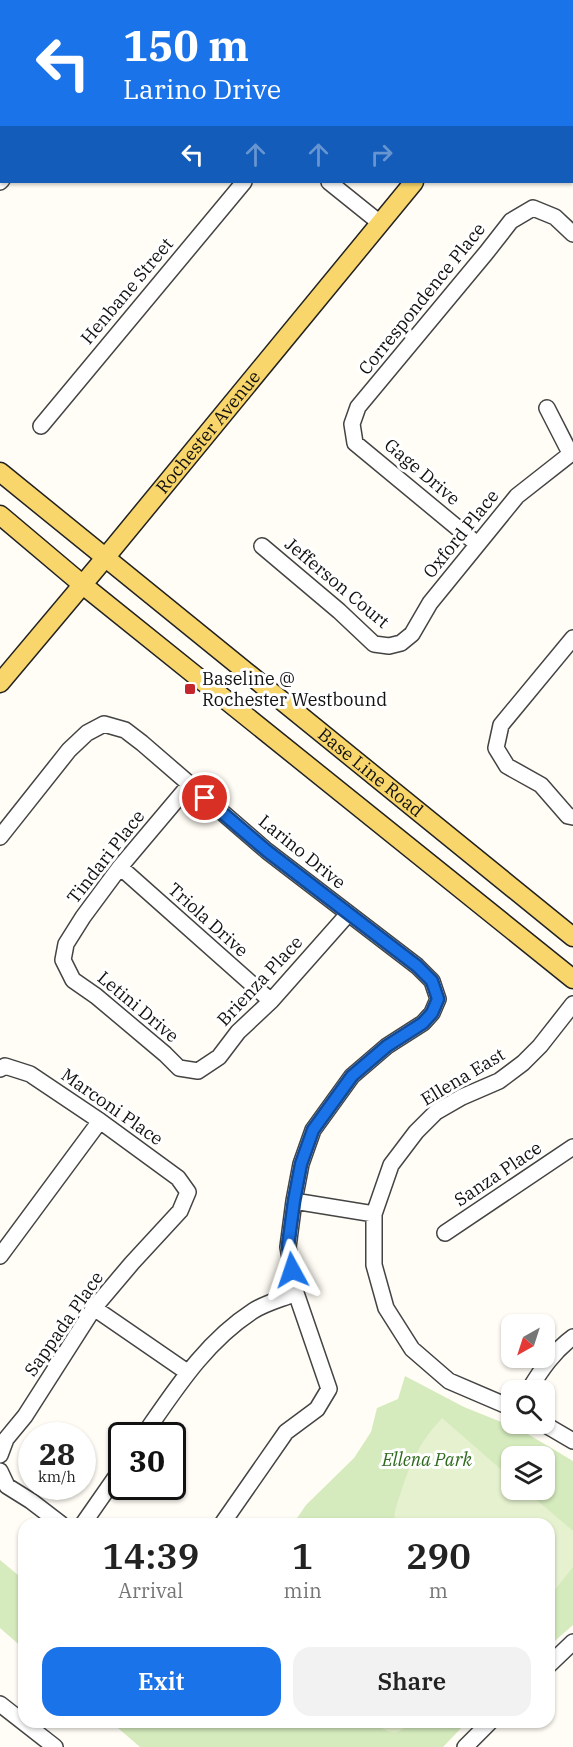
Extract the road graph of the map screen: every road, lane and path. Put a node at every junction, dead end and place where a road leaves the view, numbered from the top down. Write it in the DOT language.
graph roads {
  1 [pos="243,183"];
  2 [pos="330,183"];
  3 [pos="413,183"];
  4 [pos="380,223"];
  5 [pos="573,234"];
  6 [pos="547,408"];
  7 [pos="352,424"];
  8 [pos="41,426"];
  9 [pos="571,453"];
  10 [pos="0,472"];
  11 [pos="0,515"];
  12 [pos="477,544"];
  13 [pos="262,546"];
  14 [pos="105,558"];
  15 [pos="83,585"];
  16 [pos="573,638"];
  17 [pos="389,646"];
  18 [pos="0,683"];
  19 [pos="190,784"];
  20 [pos="573,817"];
  21 [pos="0,837"];
  22 [pos="120,867"];
  23 [pos="348,914"];
  24 [pos="573,937"];
  25 [pos="63,960"];
  26 [pos="573,979"];
  27 [pos="271,1001"];
  28 [pos="573,1004"];
  29 [pos="3,1067"];
  30 [pos="198,1071"];
  31 [pos="100,1121"];
  32 [pos="573,1147"];
  33 [pos="188,1192"];
  34 [pos="294,1201"];
  35 [pos="374,1214"];
  36 [pos="445,1233"];
  37 [pos="0,1256"];
  38 [pos="296,1293"];
  39 [pos="94,1308"];
  40 [pos="573,1337"];
  41 [pos="187,1372"];
  42 [pos="535,1380"];
  43 [pos="501,1403"];
  44 [pos="153,1422"];
  45 [pos="555,1430"];
  46 [pos="573,1441"];
  47 [pos="0,1455"];
  48 [pos="0,1471"];
  49 [pos="108,1488"];
  50 [pos="53,1518"];
  51 [pos="87,1518"];
  52 [pos="226,1518"];
  53 [pos="573,1642"];
  54 [pos="555,1659"];
  55 [pos="5,1708"];
  56 [pos="18,1719"];
  57 [pos="29,1728"];
  58 [pos="484,1728"];
  59 [pos="50,1745"];
  60 [pos="465,1747"];
  1 -- 8 [label="street, Henbane Street"];
  2 -- 4 [label="street"];
  3 -- 4 [label="main road, Rochester Avenue"];
  4 -- 14 [label="main road, Rochester Avenue"];
  5 -- 7 [label="street, Correspondence Place"];
  6 -- 9 [label="street"];
  7 -- 12 [label="street, Gage Drive"];
  9 -- 12 [label="street, Oxford Place"];
  10 -- 14 [label="main road, Base Line Road"];
  11 -- 15 [label="main road, Base Line Road"];
  12 -- 17 [label="street, Oxford Place"];
  13 -- 17 [label="street, Jefferson Court"];
  14 -- 15 [label="main road, Rochester Avenue"];
  14 -- 24 [label="main road, Base Line Road"];
  15 -- 18 [label="main road, Rochester Avenue"];
  15 -- 26 [label="main road, Base Line Road"];
  16 -- 20 [label="street"];
  19 -- 21 [label="street, Larino Drive"];
  19 -- 22 [label="street, Tindari Place"];
  19 -- 23 [label="street, Larino Drive"];
  22 -- 25 [label="street, Tindari Place"];
  22 -- 27 [label="street, Triola Drive"];
  23 -- 27 [label="street, Brienza Place"];
  23 -- 34 [label="street, Larino Drive"];
  25 -- 30 [label="street, Letini Drive"];
  27 -- 30 [label="street, Brienza Place"];
  28 -- 35 [label="street, Ellena East"];
  29 -- 31 [label="street, Marconi Place"];
  31 -- 33 [label="street, Marconi Place"];
  31 -- 37 [label="street"];
  32 -- 36 [label="street, Sanza Place"];
  33 -- 39 [label="street, Sappada Place"];
  34 -- 35 [label="street"];
  34 -- 38 [label="street"];
  35 -- 43 [label="street, Ellena East"];
  38 -- 41 [label="street"];
  38 -- 52 [label="street"];
  39 -- 41 [label="street"];
  39 -- 47 [label="street, Sappada Place"];
  40 -- 42 [label="street"];
  41 -- 44 [label="street"];
  45 -- 46 [label="street"];
  48 -- 50 [label="street"];
  49 -- 51 [label="street"];
  53 -- 54 [label="street"];
  55 -- 56 [label="street"];
  57 -- 59 [label="street"];
  58 -- 60 [label="street"];
}
